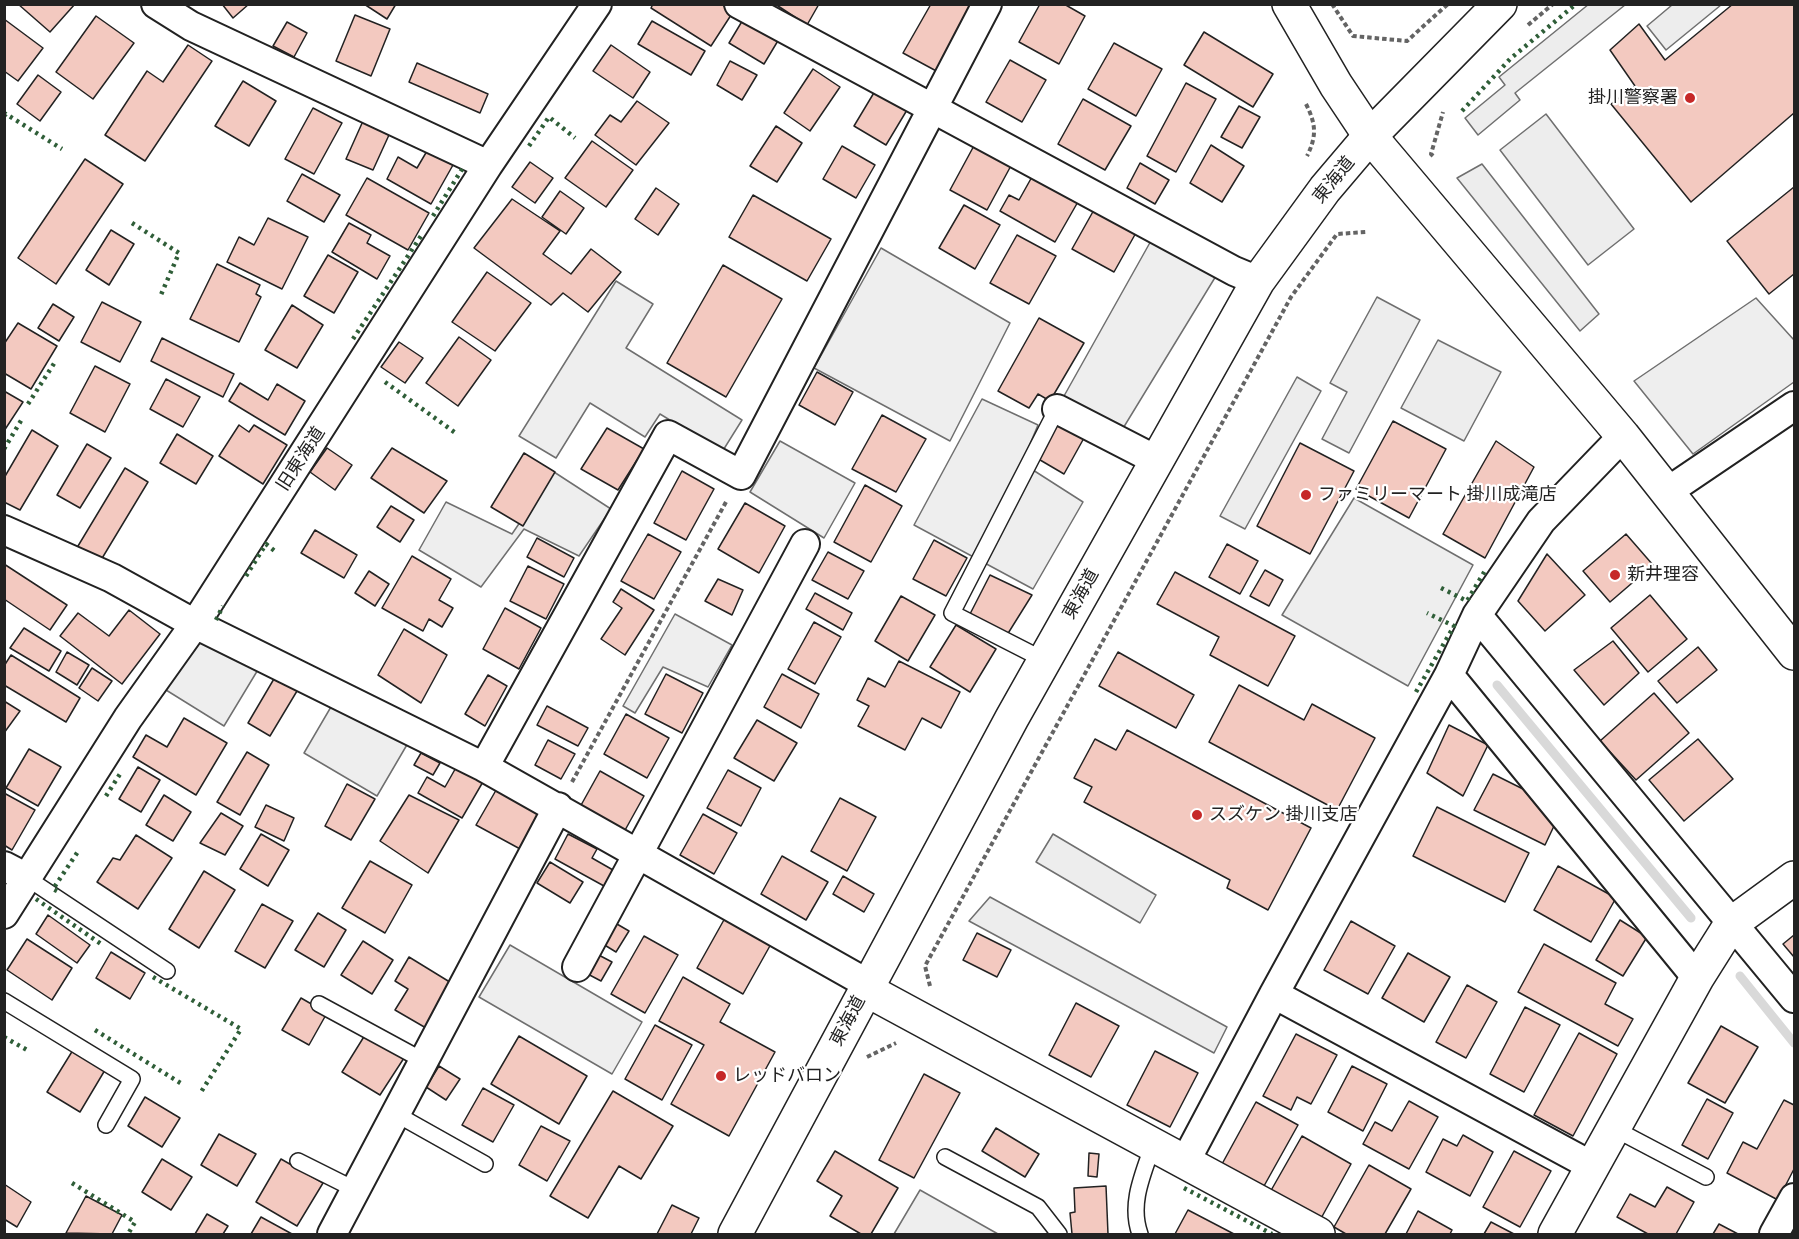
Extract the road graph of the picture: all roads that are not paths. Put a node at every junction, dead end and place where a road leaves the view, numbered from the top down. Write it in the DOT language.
graph roads {
  1 [pos="156,4"];
  2 [pos="597,4"];
  3 [pos="739,4"];
  4 [pos="987,4"];
  5 [pos="1289,4"];
  6 [pos="1500,4"];
  7 [pos="932,107"];
  8 [pos="1370,136"];
  9 [pos="488,165"];
  10 [pos="1258,281"];
  11 [pos="1794,406"];
  12 [pos="1057,409"];
  13 [pos="1623,436"];
  14 [pos="1156,460"];
  15 [pos="1666,492"];
  16 [pos="4,530"];
  17 [pos="805,544"];
  18 [pos="1477,615"];
  19 [pos="195,624"];
  20 [pos="1794,653"];
  21 [pos="1044,660"];
  22 [pos="1449,675"];
  23 [pos="484,767"];
  24 [pos="558,807"];
  25 [pos="639,853"];
  26 [pos="16,872"];
  27 [pos="1794,878"];
  28 [pos="4,914"];
  29 [pos="1731,924"];
  30 [pos="577,968"];
  31 [pos="167,971"];
  32 [pos="1697,978"];
  33 [pos="866,986"];
  34 [pos="1274,994"];
  35 [pos="1794,998"];
  36 [pos="4,1001"];
  37 [pos="319,1004"];
  38 [pos="424,1061"];
  39 [pos="396,1114"];
  40 [pos="106,1125"];
  41 [pos="1613,1128"];
  42 [pos="1153,1145"];
  43 [pos="945,1157"];
  44 [pos="298,1161"];
  45 [pos="1185,1162"];
  46 [pos="485,1164"];
  47 [pos="1592,1166"];
  48 [pos="1706,1178"];
  49 [pos="356,1190"];
  50 [pos="1794,1198"];
  51 [pos="332,1234"];
  52 [pos="735,1234"];
  53 [pos="1059,1234"];
  54 [pos="1140,1234"];
  55 [pos="1318,1234"];
  56 [pos="1555,1234"];
  57 [pos="1774,1234"];
  1 -- 9 [label="street"];
  2 -- 9 [label="street, 旧東海道"];
  3 -- 7 [label="street"];
  4 -- 7 [label="street"];
  5 -- 8 [label="street"];
  6 -- 8 [label="street, 東海道"];
  7 -- 10 [label="street"];
  7 -- 23 [label="street"];
  8 -- 10 [label="street, 東海道"];
  8 -- 13 [label="street"];
  9 -- 19 [label="street, 旧東海道"];
  10 -- 14 [label="street, 東海道"];
  11 -- 15 [label="street"];
  12 -- 14 [label="street"];
  12 -- 21 [label="lane"];
  13 -- 15 [label="street"];
  13 -- 18 [label="street"];
  14 -- 21 [label="street, 東海道"];
  15 -- 20 [label="street"];
  16 -- 19 [label="street"];
  17 -- 25 [label="street"];
  18 -- 22 [label="street"];
  18 -- 29 [label="street"];
  19 -- 23 [label="street"];
  19 -- 26 [label="street, 旧東海道"];
  21 -- 33 [label="street, 東海道"];
  22 -- 32 [label="street"];
  22 -- 34 [label="street"];
  23 -- 24 [label="street"];
  24 -- 25 [label="street"];
  24 -- 38 [label="street"];
  25 -- 30 [label="street"];
  25 -- 33 [label="street"];
  26 -- 28 [label="street, 旧東海道"];
  26 -- 31 [label="lane"];
  27 -- 29 [label="street"];
  29 -- 32 [label="street"];
  29 -- 35 [label="street"];
  32 -- 41 [label="street"];
  33 -- 42 [label="street"];
  33 -- 52 [label="street, 東海道"];
  34 -- 45 [label="street"];
  34 -- 47 [label="street"];
  36 -- 40 [label="lane"];
  37 -- 38 [label="lane"];
  38 -- 39 [label="street"];
  39 -- 46 [label="lane"];
  39 -- 49 [label="street"];
  41 -- 47 [label="street"];
  41 -- 48 [label="lane"];
  42 -- 45 [label="street"];
  42 -- 54 [label="lane"];
  43 -- 53 [label="lane"];
  44 -- 49 [label="lane"];
  45 -- 55 [label="street"];
  47 -- 56 [label="street"];
  49 -- 51 [label="street"];
  50 -- 57 [label="street"];
}
